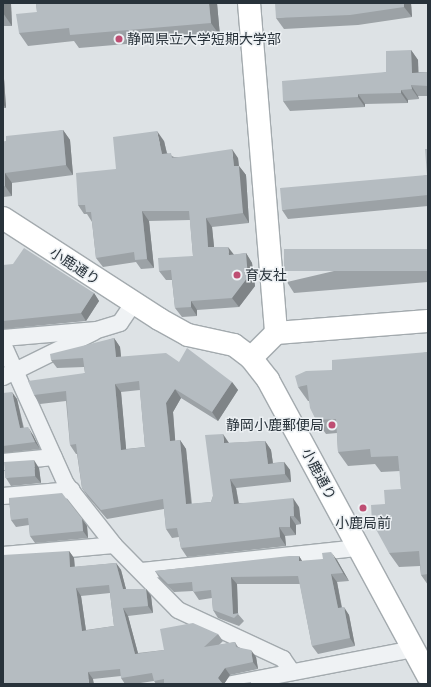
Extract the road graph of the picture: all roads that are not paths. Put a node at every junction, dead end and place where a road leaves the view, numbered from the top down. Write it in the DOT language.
graph roads {
  1 [pos="249,3"];
  2 [pos="4,223"];
  3 [pos="133,304"];
  4 [pos="428,321"];
  5 [pos="97,330"];
  6 [pos="276,333"];
  7 [pos="3,338"];
  8 [pos="3,344"];
  9 [pos="251,358"];
  10 [pos="9,374"];
  11 [pos="54,457"];
  12 [pos="3,462"];
  13 [pos="72,490"];
  14 [pos="3,496"];
  15 [pos="114,545"];
  16 [pos="359,548"];
  17 [pos="3,555"];
  18 [pos="142,571"];
  19 [pos="413,649"];
  20 [pos="292,672"];
  21 [pos="428,676"];
  22 [pos="263,681"];
  23 [pos="232,684"];
  1 -- 6 [label="street"];
  2 -- 3 [label="street, 小鹿通り"];
  3 -- 5 [label="street"];
  3 -- 9 [label="street, 小鹿通り"];
  4 -- 6 [label="street"];
  5 -- 7 [label="street"];
  5 -- 10 [label="street"];
  6 -- 9 [label="street"];
  8 -- 10 [label="street"];
  9 -- 16 [label="street, 小鹿通り"];
  10 -- 11 [label="street"];
  11 -- 12 [label="street"];
  11 -- 13 [label="street"];
  13 -- 14 [label="street"];
  13 -- 15 [label="street"];
  15 -- 17 [label="street"];
  15 -- 18 [label="street"];
  16 -- 18 [label="street"];
  16 -- 19 [label="street, 小鹿通り"];
  18 -- 20 [label="street"];
  19 -- 20 [label="street"];
  19 -- 21 [label="street, 小鹿通り"];
  20 -- 22 [label="street"];
  22 -- 23 [label="street"];
}
